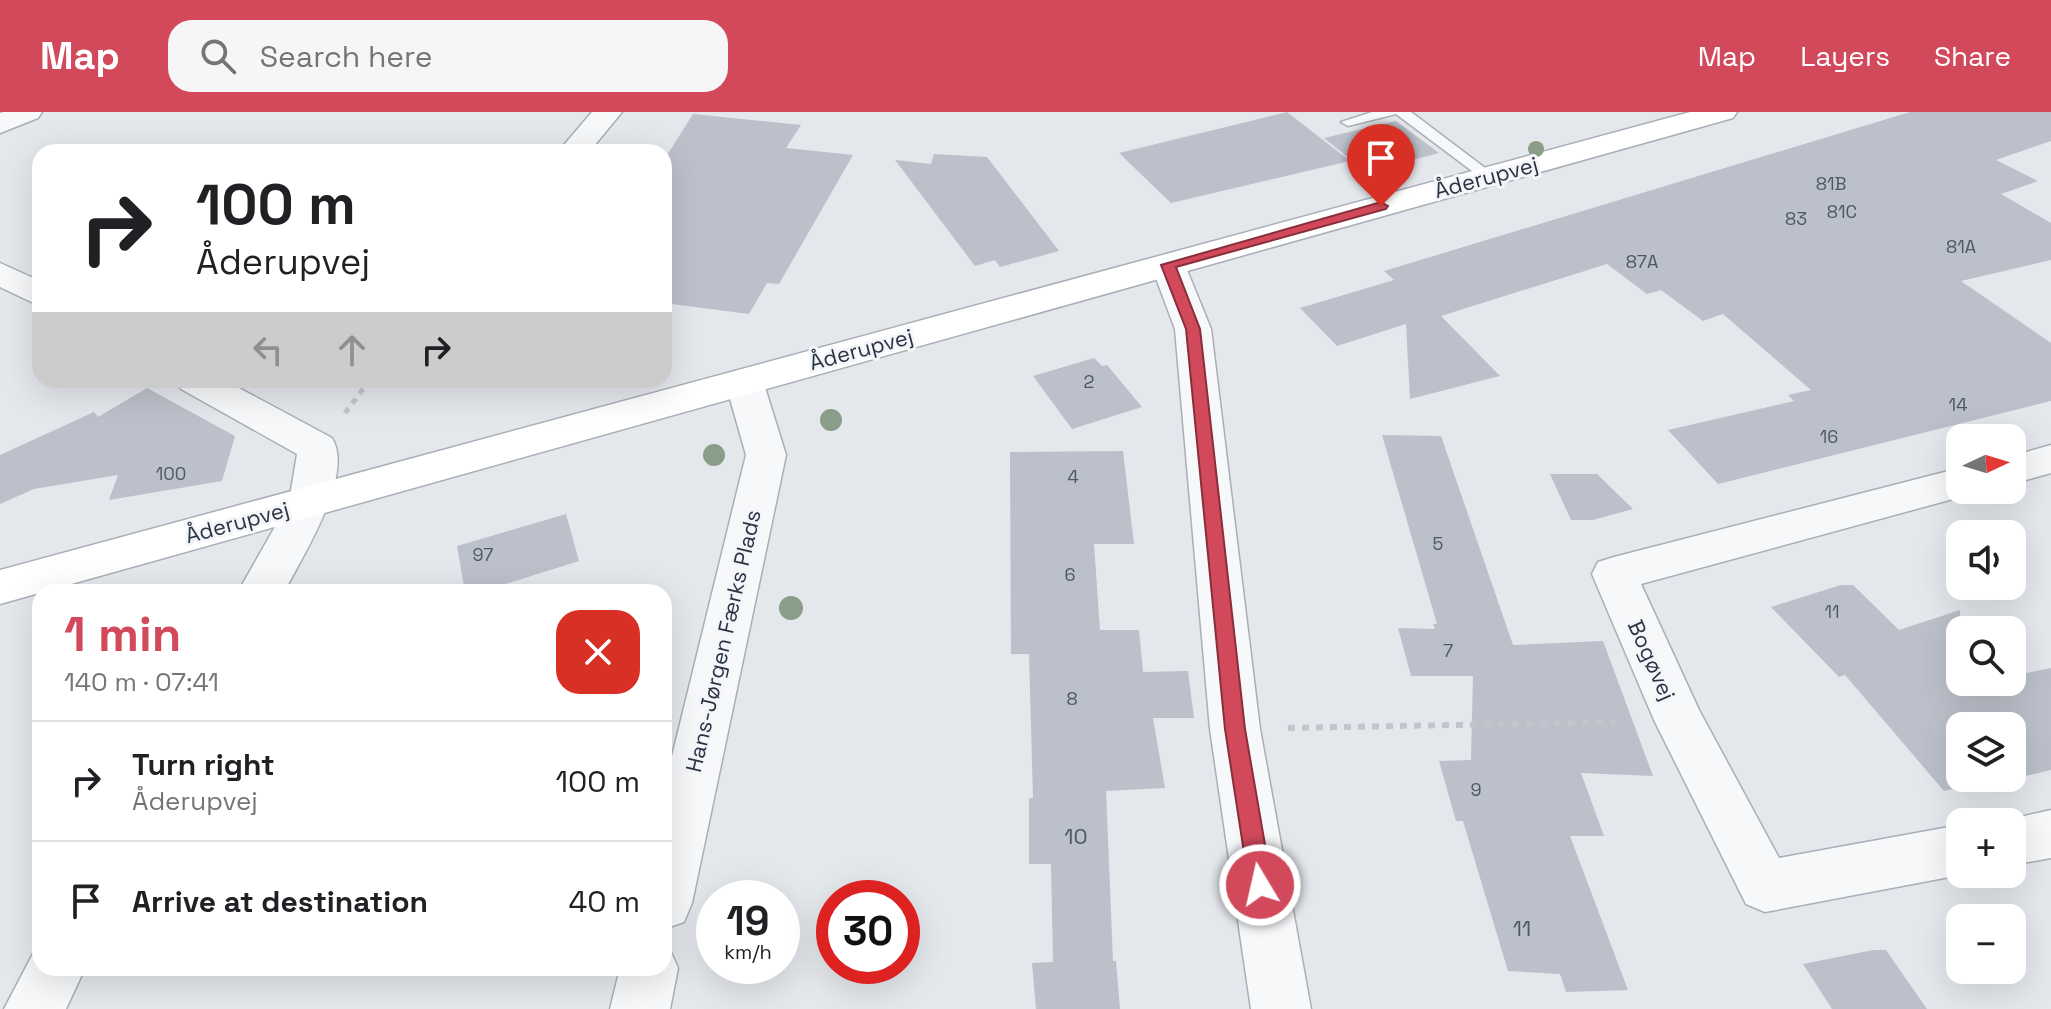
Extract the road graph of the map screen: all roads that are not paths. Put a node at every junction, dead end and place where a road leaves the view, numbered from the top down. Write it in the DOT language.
graph roads {
  1 [pos="28,112"];
  2 [pos="608,112"];
  3 [pos="1390,112"];
  4 [pos="1402,112"];
  5 [pos="1723,112"];
  6 [pos="1348,122"];
  7 [pos="0,124"];
  8 [pos="580,144"];
  9 [pos="1489,177"];
  10 [pos="1168,265"];
  11 [pos="0,273"];
  12 [pos="32,291"];
  13 [pos="744,381"];
  14 [pos="209,388"];
  15 [pos="2051,459"];
  16 [pos="2026,466"];
  17 [pos="1946,487"];
  18 [pos="310,502"];
  19 [pos="265,584"];
  20 [pos="0,587"];
  21 [pos="2051,834"];
  22 [pos="2026,838"];
  23 [pos="1946,853"];
  24 [pos="672,868"];
  25 [pos="52,976"];
  26 [pos="647,976"];
  27 [pos="34,1009"];
  28 [pos="640,1009"];
  29 [pos="1281,1009"];
  1 -- 7 [label="street"];
  2 -- 8 [label="street"];
  3 -- 6 [label="lane"];
  4 -- 9 [label="lane"];
  5 -- 9 [label="street, Åderupvej"];
  9 -- 10 [label="street, Åderupvej"];
  10 -- 13 [label="street, Åderupvej"];
  10 -- 29 [label="street"];
  11 -- 12 [label="street"];
  13 -- 18 [label="street, Åderupvej"];
  13 -- 24 [label="street, Hans-Jørgen Færks Plads"];
  14 -- 18 [label="street"];
  15 -- 16 [label="street"];
  17 -- 23 [label="street, Bogøvej"];
  18 -- 19 [label="street"];
  18 -- 20 [label="street, Åderupvej"];
  21 -- 22 [label="street"];
  25 -- 27 [label="street"];
  26 -- 28 [label="street"];
}
